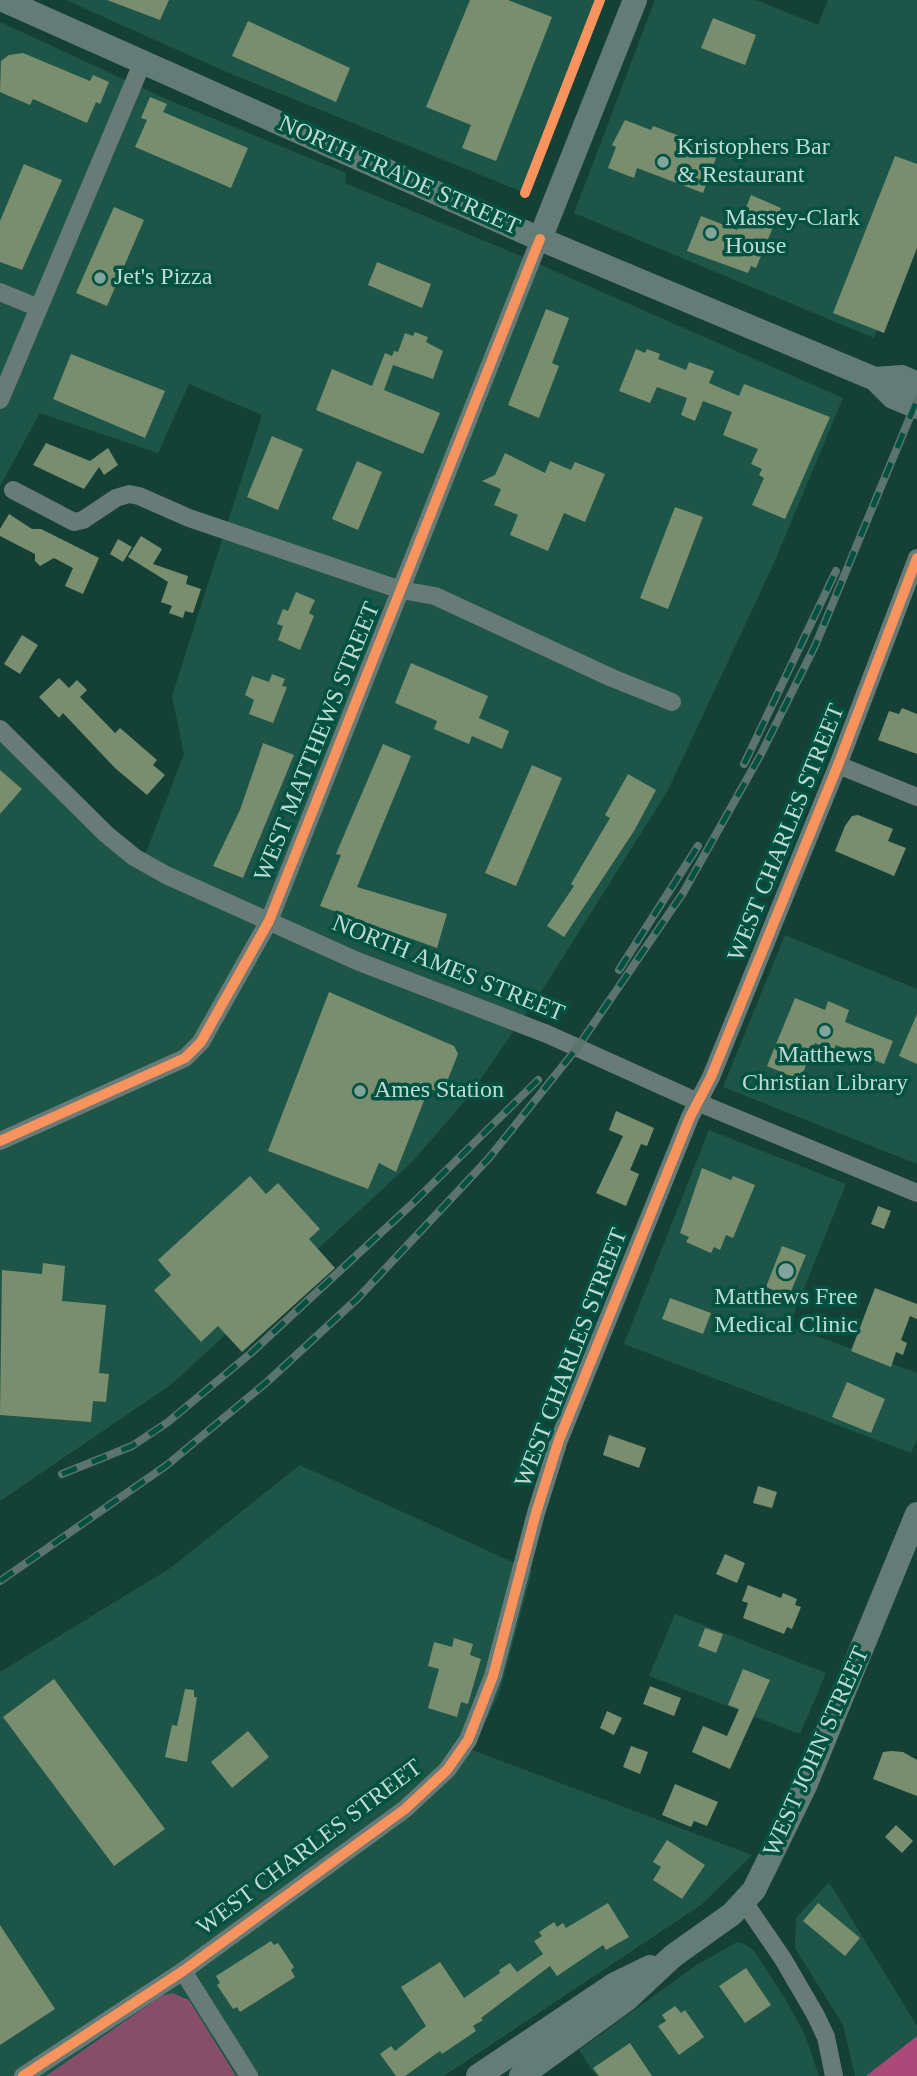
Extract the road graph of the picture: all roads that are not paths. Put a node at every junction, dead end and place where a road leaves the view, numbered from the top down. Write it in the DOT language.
graph roads {
  1 [pos="3,0"];
  2 [pos="635,0"];
  3 [pos="143,61"];
  4 [pos="540,239"];
  5 [pos="0,292"];
  6 [pos="39,308"];
  7 [pos="875,379"];
  8 [pos="917,384"];
  9 [pos="0,400"];
  10 [pos="917,407"];
  11 [pos="13,490"];
  12 [pos="917,558"];
  13 [pos="401,590"];
  14 [pos="672,702"];
  15 [pos="0,729"];
  16 [pos="838,765"];
  17 [pos="917,797"];
  18 [pos="269,922"];
  19 [pos="698,1102"];
  20 [pos="0,1141"];
  21 [pos="917,1193"];
  22 [pos="917,1514"];
  23 [pos="910,1555"];
  24 [pos="744,1902"];
  25 [pos="673,1956"];
  26 [pos="183,1971"];
  27 [pos="23,2076"];
  28 [pos="249,2076"];
  29 [pos="478,2076"];
  30 [pos="522,2076"];
  31 [pos="834,2076"];
  1 -- 3 [label="main road, NORTH TRADE STREET"];
  2 -- 4 [label="main road"];
  3 -- 4 [label="main road, NORTH TRADE STREET"];
  3 -- 6 [label="street"];
  4 -- 7 [label="main road, NORTH TRADE STREET"];
  4 -- 13 [label="street, WEST MATTHEWS STREET"];
  5 -- 6 [label="street"];
  6 -- 9 [label="street"];
  7 -- 8 [label="main road, NORTH TRADE STREET"];
  7 -- 10 [label="main road, NORTH TRADE STREET"];
  11 -- 13 [label="street"];
  12 -- 16 [label="street, WEST CHARLES STREET"];
  13 -- 14 [label="street"];
  13 -- 18 [label="street, WEST MATTHEWS STREET"];
  15 -- 18 [label="street, NORTH AMES STREET"];
  16 -- 17 [label="street"];
  16 -- 19 [label="street, WEST CHARLES STREET"];
  18 -- 19 [label="street, NORTH AMES STREET"];
  18 -- 20 [label="street, WEST MATTHEWS STREET"];
  19 -- 21 [label="street, NORTH AMES STREET"];
  19 -- 26 [label="street, WEST CHARLES STREET"];
  22 -- 23 [label="main road, WEST JOHN STREET"];
  23 -- 24 [label="main road, WEST JOHN STREET"];
  24 -- 25 [label="main road, WEST JOHN STREET"];
  24 -- 31 [label="street"];
  25 -- 29 [label="main road, WEST JOHN STREET"];
  25 -- 30 [label="main road, WEST JOHN STREET"];
  26 -- 27 [label="street, WEST CHARLES STREET"];
  26 -- 28 [label="street"];
}
